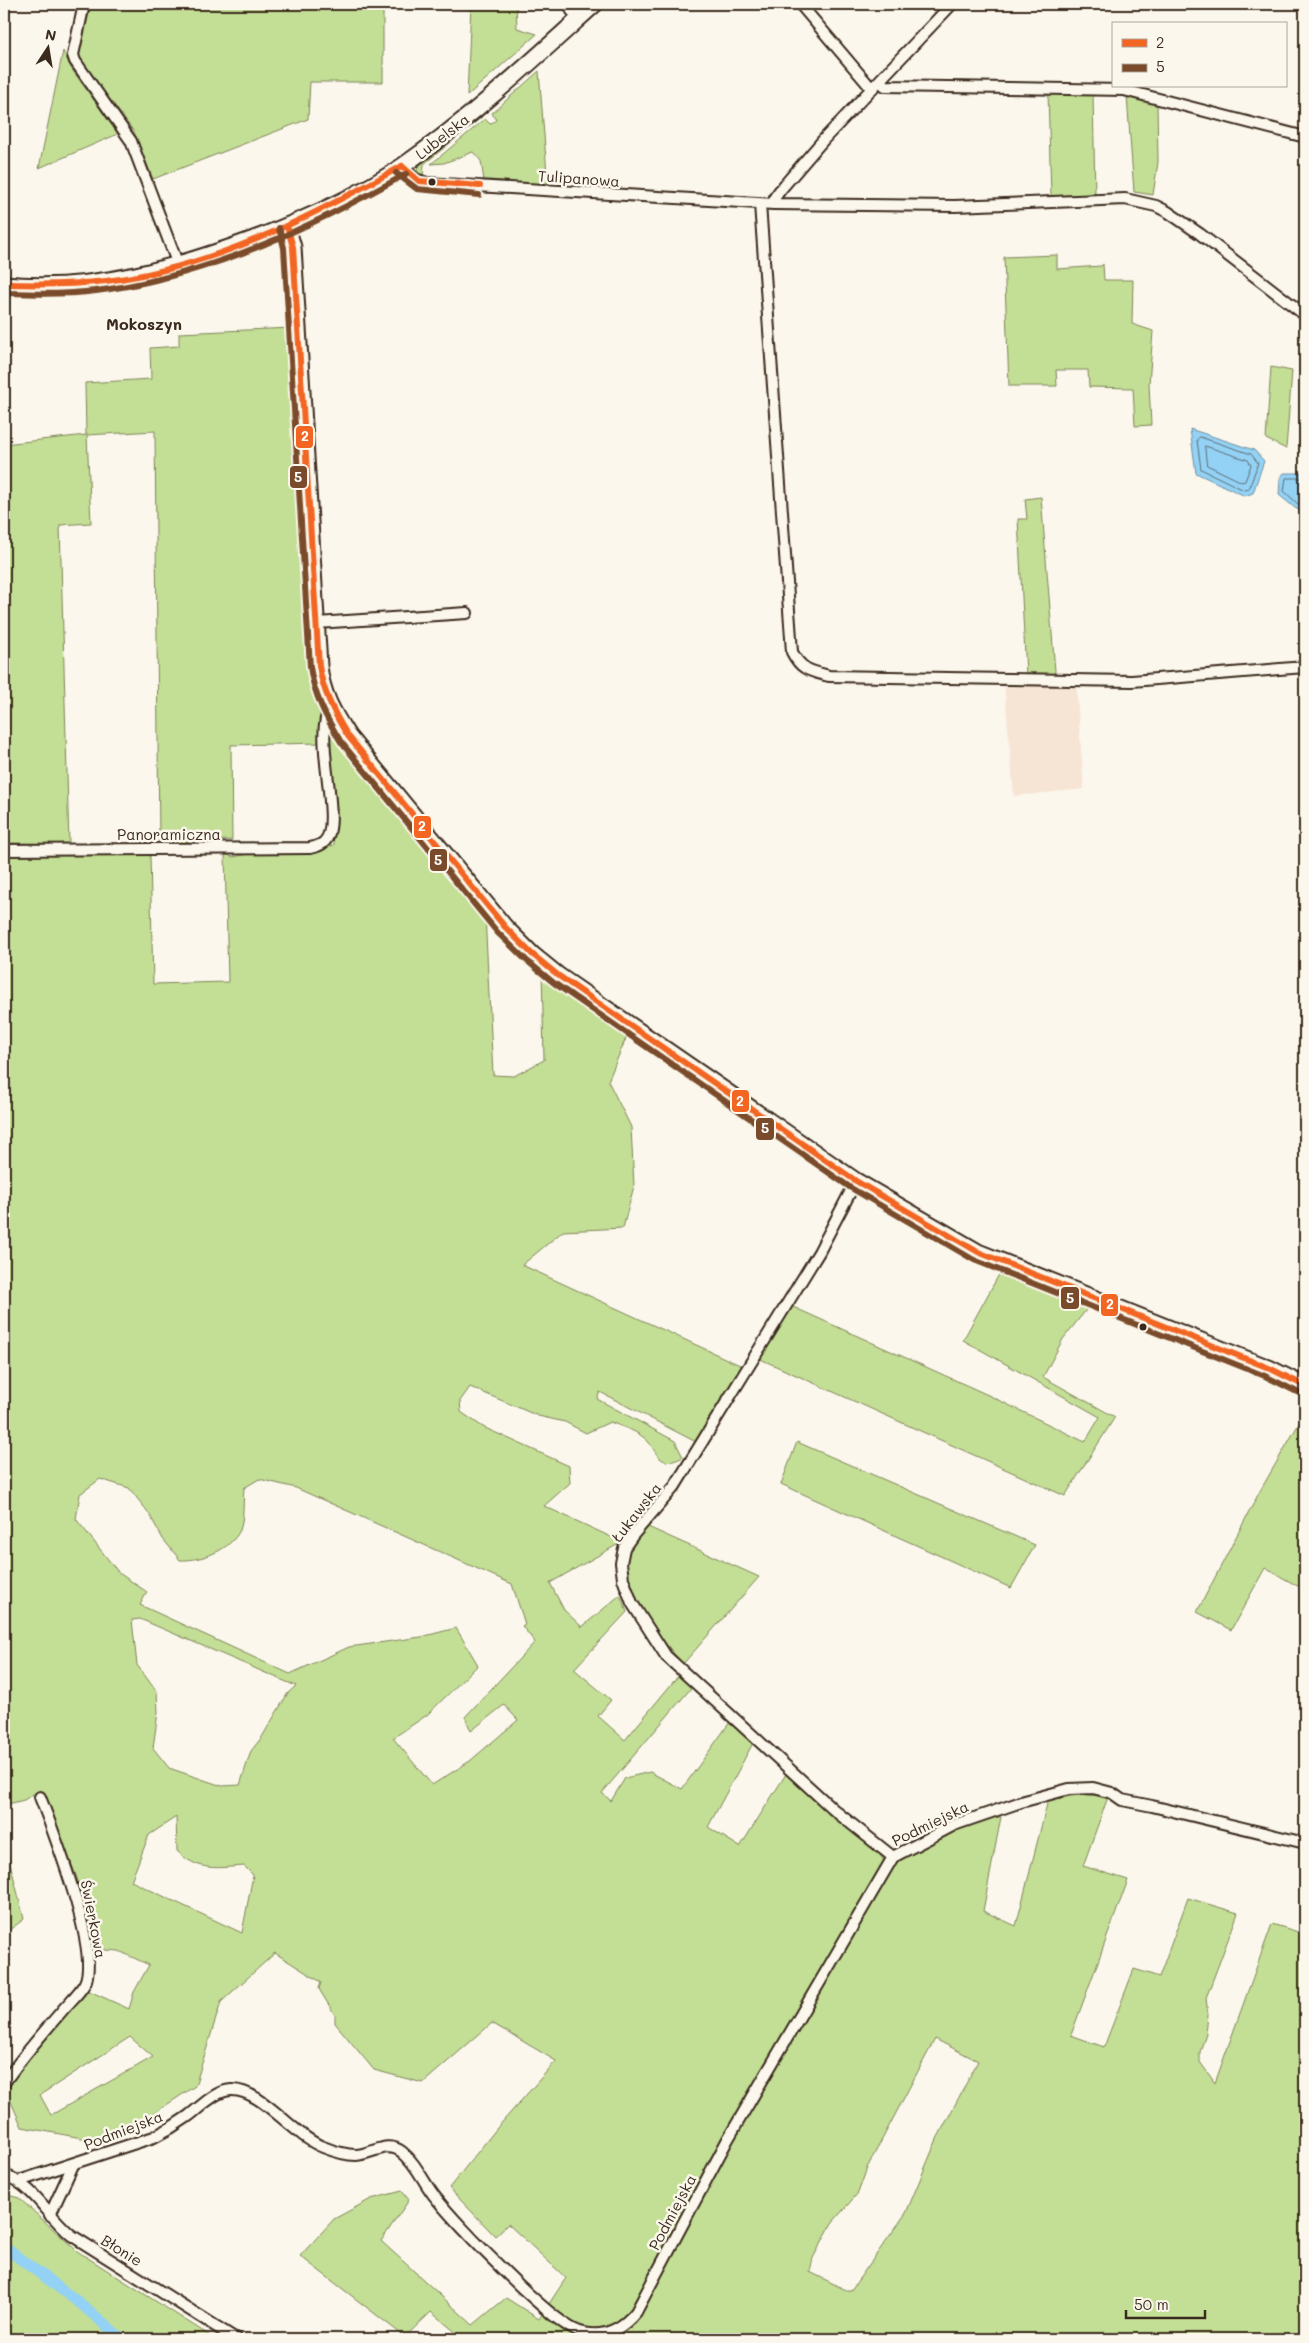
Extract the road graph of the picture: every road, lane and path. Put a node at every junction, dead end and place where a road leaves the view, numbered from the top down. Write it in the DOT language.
graph roads {
  1 [pos="84,4"];
  2 [pos="570,4"];
  3 [pos="595,4"];
  4 [pos="800,4"];
  5 [pos="952,4"];
  6 [pos="580,18"];
  7 [pos="880,81"];
  8 [pos="872,89"];
  9 [pos="1305,137"];
  10 [pos="402,166"];
  11 [pos="760,204"];
  12 [pos="774,204"];
  13 [pos="287,226"];
  14 [pos="178,265"];
  15 [pos="4,284"];
  16 [pos="1305,315"];
  17 [pos="467,613"];
  18 [pos="317,623"];
  19 [pos="1305,667"];
  20 [pos="330,708"];
  21 [pos="4,850"];
  22 [pos="856,1181"];
  23 [pos="1305,1386"];
  24 [pos="40,1796"];
  25 [pos="1305,1843"];
  26 [pos="893,1857"];
  27 [pos="4,2083"];
  28 [pos="73,2165"];
  29 [pos="4,2174"];
  30 [pos="19,2181"];
  31 [pos="50,2214"];
  32 [pos="236,2339"];
  1 -- 14 [label="street"];
  2 -- 6 [label="street"];
  3 -- 6 [label="street, Lubelska"];
  4 -- 8 [label="street"];
  5 -- 7 [label="street"];
  6 -- 10 [label="street, Lubelska"];
  7 -- 8 [label="street"];
  7 -- 9 [label="street"];
  8 -- 12 [label="street"];
  10 -- 11 [label="street, Tulipanowa"];
  10 -- 13 [label="street, Lubelska"];
  11 -- 12 [label="street, Tulipanowa"];
  11 -- 19 [label="street"];
  12 -- 16 [label="street, Tulipanowa"];
  13 -- 14 [label="street, Lubelska"];
  13 -- 18 [label="street"];
  14 -- 15 [label="street, Lubelska"];
  17 -- 18 [label="street"];
  18 -- 20 [label="street"];
  20 -- 21 [label="street, Panoramiczna"];
  20 -- 22 [label="street"];
  22 -- 23 [label="street"];
  22 -- 26 [label="street, Łukawska"];
  24 -- 27 [label="street, Świerkowa"];
  25 -- 26 [label="street, Podmiejska"];
  26 -- 28 [label="street, Podmiejska"];
  28 -- 30 [label="street, Podmiejska"];
  28 -- 31 [label="street"];
  29 -- 30 [label="street, Błonie"];
  30 -- 31 [label="street, Błonie"];
  31 -- 32 [label="street, Błonie"];
}
